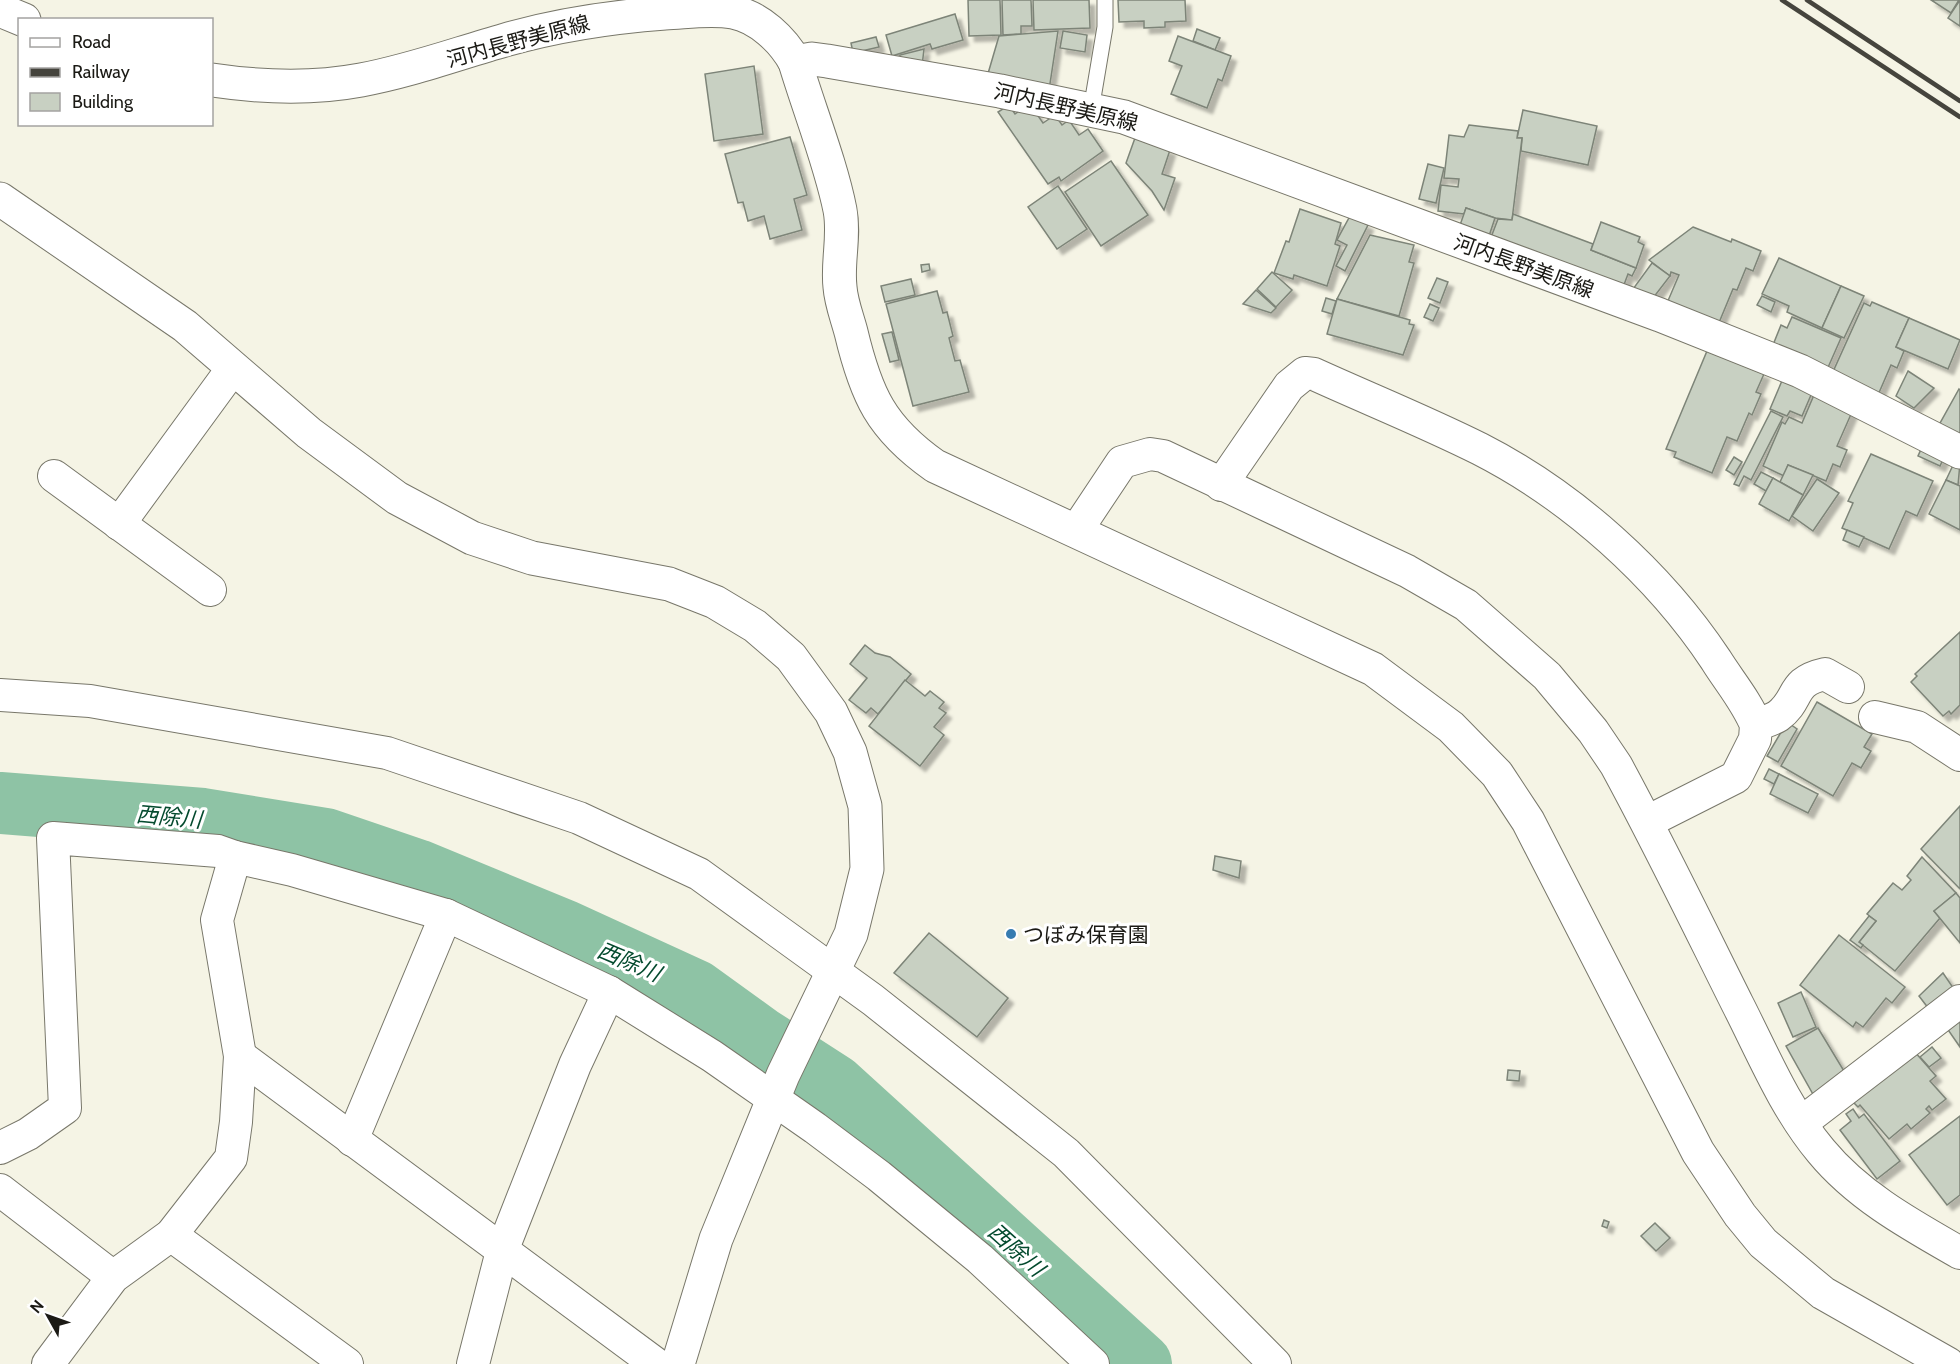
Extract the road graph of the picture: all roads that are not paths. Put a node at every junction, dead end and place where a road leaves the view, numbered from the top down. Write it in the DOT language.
graph roads {
  1 [pos="1105,0"];
  2 [pos="735,6"];
  3 [pos="0,10"];
  4 [pos="19,18"];
  5 [pos="795,62"];
  6 [pos="213,80"];
  7 [pos="1091,110"];
  8 [pos="0,199"];
  9 [pos="233,368"];
  10 [pos="1960,452"];
  11 [pos="54,476"];
  12 [pos="1221,485"];
  13 [pos="119,524"];
  14 [pos="1076,531"];
  15 [pos="210,590"];
  16 [pos="1848,687"];
  17 [pos="0,695"];
  18 [pos="1875,717"];
  19 [pos="1756,725"];
  20 [pos="1960,755"];
  21 [pos="1647,822"];
  22 [pos="235,857"];
  23 [pos="446,915"];
  24 [pos="831,978"];
  25 [pos="609,992"];
  26 [pos="1960,1001"];
  27 [pos="240,1056"];
  28 [pos="777,1090"];
  29 [pos="1801,1124"];
  30 [pos="352,1140"];
  31 [pos="0,1148"];
  32 [pos="0,1190"];
  33 [pos="171,1235"];
  34 [pos="502,1251"];
  35 [pos="1960,1253"];
  36 [pos="112,1277"];
  37 [pos="51,1363"];
  38 [pos="346,1364"];
  39 [pos="473,1364"];
  40 [pos="656,1364"];
  41 [pos="678,1364"];
  42 [pos="1093,1364"];
  43 [pos="1275,1364"];
  44 [pos="1948,1364"];
  1 -- 7 [label="lane"];
  2 -- 5 [label="street, 河内長野美原線"];
  2 -- 6 [label="street, 河内長野美原線"];
  3 -- 4 [label="street"];
  5 -- 7 [label="street, 河内長野美原線"];
  5 -- 14 [label="street"];
  7 -- 10 [label="street, 河内長野美原線"];
  8 -- 9 [label="street"];
  9 -- 13 [label="street"];
  9 -- 24 [label="street"];
  11 -- 13 [label="street"];
  12 -- 14 [label="street"];
  12 -- 19 [label="street"];
  12 -- 21 [label="street"];
  13 -- 15 [label="street"];
  14 -- 44 [label="street"];
  16 -- 19 [label="street"];
  17 -- 24 [label="street"];
  18 -- 20 [label="street"];
  19 -- 21 [label="street"];
  21 -- 29 [label="street"];
  22 -- 23 [label="street"];
  22 -- 27 [label="street"];
  22 -- 31 [label="street"];
  23 -- 25 [label="street"];
  23 -- 30 [label="street"];
  24 -- 28 [label="street"];
  24 -- 43 [label="street"];
  25 -- 28 [label="street"];
  25 -- 34 [label="street"];
  26 -- 29 [label="street"];
  27 -- 30 [label="street"];
  27 -- 33 [label="street"];
  28 -- 41 [label="street"];
  28 -- 42 [label="street"];
  29 -- 35 [label="street"];
  30 -- 34 [label="street"];
  32 -- 36 [label="street"];
  33 -- 36 [label="street"];
  33 -- 38 [label="street"];
  34 -- 39 [label="street"];
  34 -- 40 [label="street"];
  36 -- 37 [label="street"];
}
